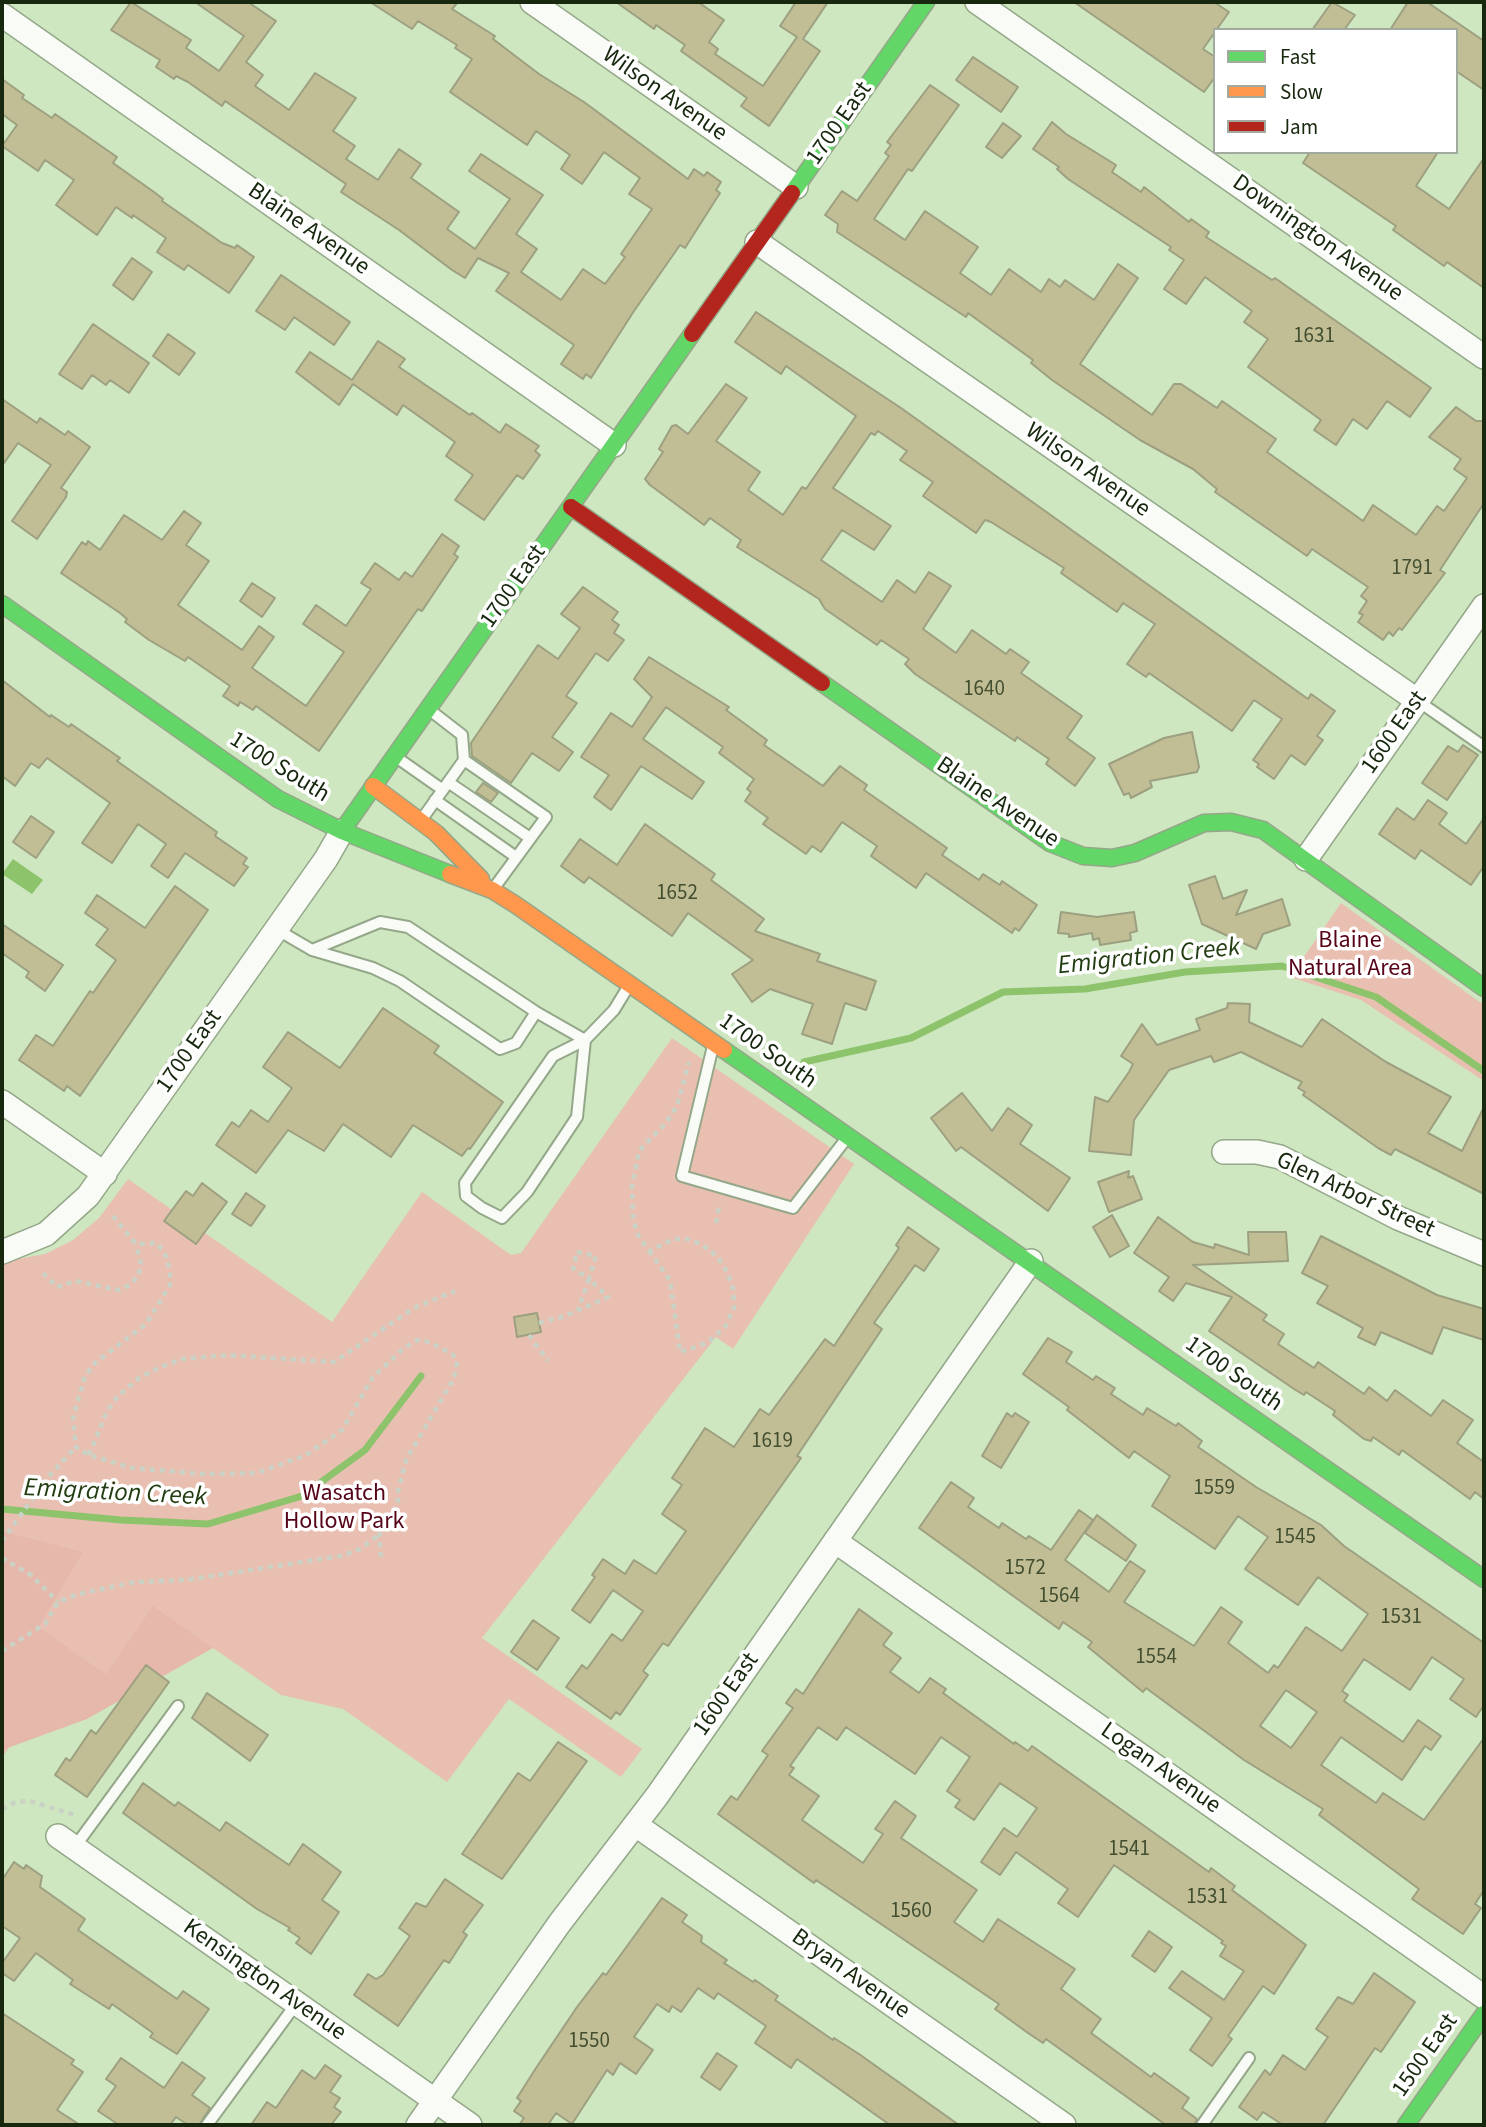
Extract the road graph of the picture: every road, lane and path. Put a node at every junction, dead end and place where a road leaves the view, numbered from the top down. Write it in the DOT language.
graph roads {
  1 [pos="532,2"];
  2 [pos="926,2"];
  3 [pos="977,2"];
  4 [pos="2,15"];
  5 [pos="796,187"];
  6 [pos="757,242"];
  7 [pos="1484,357"];
  8 [pos="614,445"];
  9 [pos="571,506"];
  10 [pos="2,604"];
  11 [pos="1484,606"];
  12 [pos="1418,701"];
  13 [pos="428,708"];
  14 [pos="1484,747"];
  15 [pos="394,756"];
  16 [pos="464,760"];
  17 [pos="373,786"];
  18 [pos="445,786"];
  19 [pos="435,800"];
  20 [pos="420,821"];
  21 [pos="342,831"];
  22 [pos="530,838"];
  23 [pos="516,857"];
  24 [pos="1307,859"];
  25 [pos="492,890"];
  26 [pos="276,929"];
  27 [pos="312,950"];
  28 [pos="630,984"];
  29 [pos="1484,988"];
  30 [pos="536,1012"];
  31 [pos="585,1040"];
  32 [pos="714,1043"];
  33 [pos="689,1062"];
  34 [pos="2,1102"];
  35 [pos="848,1136"];
  36 [pos="1224,1152"];
  37 [pos="105,1174"];
  38 [pos="113,1216"];
  39 [pos="135,1244"];
  40 [pos="649,1251"];
  41 [pos="2,1252"];
  42 [pos="1484,1254"];
  43 [pos="1031,1261"];
  44 [pos="43,1273"];
  45 [pos="589,1279"];
  46 [pos="455,1291"];
  47 [pos="578,1310"];
  48 [pos="539,1323"];
  49 [pos="529,1335"];
  50 [pos="548,1361"];
  51 [pos="76,1447"];
  52 [pos="89,1455"];
  53 [pos="379,1535"];
  54 [pos="2,1541"];
  55 [pos="835,1541"];
  56 [pos="381,1557"];
  57 [pos="2,1558"];
  58 [pos="1484,1579"];
  59 [pos="58,1602"];
  60 [pos="2,1651"];
  61 [pos="178,1706"];
  62 [pos="2,1809"];
  63 [pos="79,1816"];
  64 [pos="636,1825"];
  65 [pos="66,1842"];
  66 [pos="1484,1997"];
  67 [pos="296,2004"];
  68 [pos="1484,2014"];
  69 [pos="1249,2058"];
  70 [pos="435,2101"];
  71 [pos="207,2125"];
  72 [pos="418,2125"];
  73 [pos="470,2125"];
  74 [pos="1064,2125"];
  75 [pos="1202,2125"];
  76 [pos="1406,2125"];
  1 -- 5 [label="street, Wilson Avenue"];
  2 -- 5 [label="street, 1700 East"];
  3 -- 7 [label="street, Downington Avenue"];
  4 -- 8 [label="street, Blaine Avenue"];
  5 -- 6 [label="street, 1700 East"];
  6 -- 8 [label="street, 1700 East"];
  6 -- 12 [label="street, Wilson Avenue"];
  8 -- 9 [label="street, 1700 East"];
  9 -- 13 [label="street, 1700 East"];
  9 -- 24 [label="street, Blaine Avenue"];
  10 -- 21 [label="street, 1700 South"];
  11 -- 12 [label="street, 1600 East"];
  12 -- 14 [label="lane"];
  12 -- 24 [label="street, 1600 East"];
  13 -- 15 [label="street, 1700 East"];
  13 -- 16 [label="lane"];
  15 -- 17 [label="street, 1700 East"];
  15 -- 18 [label="lane"];
  16 -- 18 [label="lane"];
  16 -- 22 [label="lane"];
  17 -- 20 [label="street"];
  17 -- 21 [label="street, 1700 East"];
  18 -- 19 [label="lane"];
  18 -- 22 [label="lane"];
  19 -- 20 [label="lane"];
  19 -- 23 [label="lane"];
  20 -- 25 [label="street"];
  21 -- 25 [label="street, 1700 South"];
  21 -- 26 [label="street, 1700 East"];
  22 -- 23 [label="lane"];
  23 -- 25 [label="lane"];
  24 -- 29 [label="street, Blaine Avenue"];
  25 -- 28 [label="street, 1700 South"];
  26 -- 27 [label="lane"];
  26 -- 37 [label="street, 1700 East"];
  27 -- 30 [label="lane"];
  27 -- 30 [label="lane"];
  28 -- 31 [label="lane"];
  28 -- 32 [label="street, 1700 South"];
  30 -- 31 [label="lane"];
  31 -- 31 [label="lane"];
  32 -- 35 [label="street, 1700 South"];
  32 -- 35 [label="lane"];
  33 -- 40 [label="path"];
  34 -- 37 [label="street"];
  35 -- 43 [label="street, 1700 South"];
  36 -- 42 [label="street, Glen Arbor Street"];
  37 -- 41 [label="street"];
  38 -- 39 [label="path"];
  39 -- 44 [label="path"];
  39 -- 51 [label="path"];
  40 -- 40 [label="path"];
  43 -- 55 [label="street, 1600 East"];
  43 -- 58 [label="street, 1700 South"];
  45 -- 45 [label="path"];
  45 -- 47 [label="path"];
  45 -- 47 [label="path"];
  46 -- 52 [label="path"];
  47 -- 48 [label="path"];
  49 -- 50 [label="path"];
  51 -- 52 [label="path"];
  51 -- 54 [label="path"];
  52 -- 53 [label="path"];
  53 -- 56 [label="path"];
  53 -- 59 [label="path"];
  55 -- 64 [label="street, 1600 East"];
  55 -- 66 [label="street, Logan Avenue"];
  57 -- 59 [label="path"];
  59 -- 60 [label="path"];
  61 -- 65 [label="lane"];
  62 -- 63 [label="path"];
  64 -- 70 [label="street, 1600 East"];
  64 -- 74 [label="street, Bryan Avenue"];
  65 -- 67 [label="street, Kensington Avenue"];
  67 -- 70 [label="street, Kensington Avenue"];
  67 -- 71 [label="lane"];
  68 -- 76 [label="street, 1500 East"];
  69 -- 75 [label="lane"];
  70 -- 72 [label="street, 1600 East"];
  70 -- 73 [label="street, Kensington Avenue"];
}
